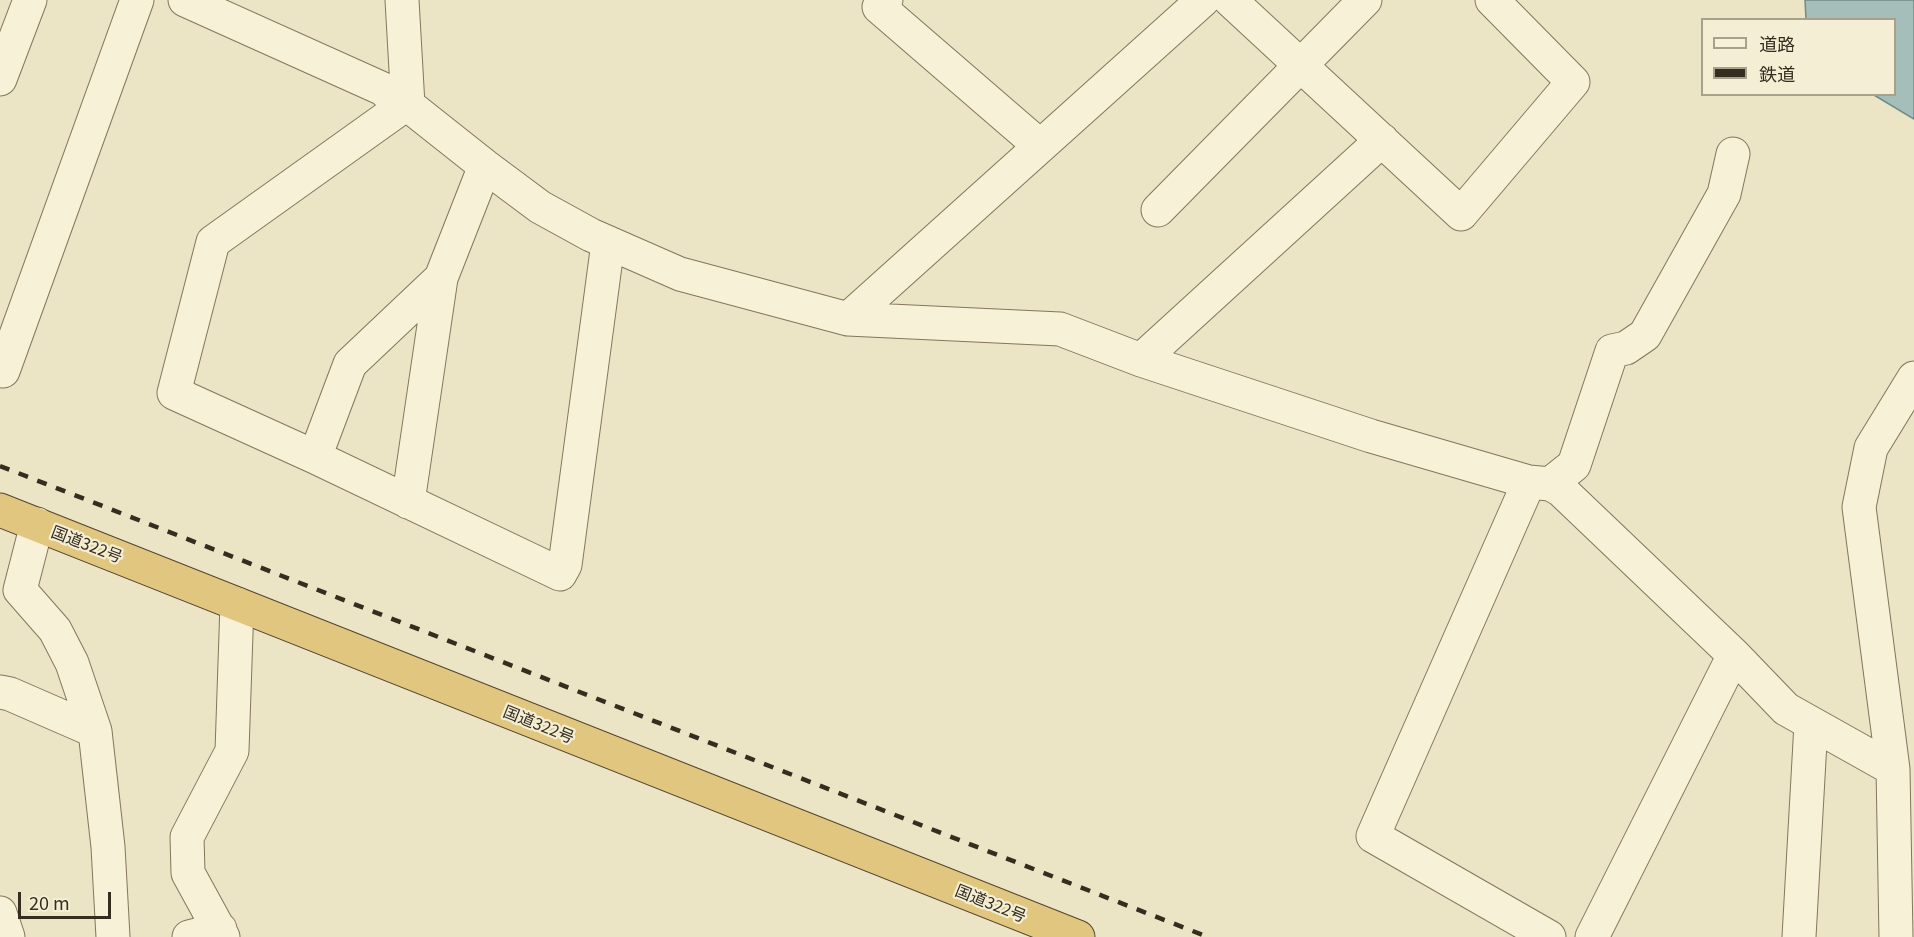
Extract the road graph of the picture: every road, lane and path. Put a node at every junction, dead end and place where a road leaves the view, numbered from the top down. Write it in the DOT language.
graph roads {
  1 [pos="30,0"];
  2 [pos="137,0"];
  3 [pos="185,0"];
  4 [pos="402,0"];
  5 [pos="886,0"];
  6 [pos="1203,0"];
  7 [pos="1230,0"];
  8 [pos="1365,0"];
  9 [pos="1491,0"];
  10 [pos="1300,66"];
  11 [pos="0,79"];
  12 [pos="405,106"];
  13 [pos="1382,140"];
  14 [pos="1040,146"];
  15 [pos="1733,154"];
  16 [pos="485,166"];
  17 [pos="1158,210"];
  18 [pos="608,243"];
  19 [pos="441,278"];
  20 [pos="849,319"];
  21 [pos="1141,360"];
  22 [pos="3,371"];
  23 [pos="1914,378"];
  24 [pos="315,457"];
  25 [pos="1539,483"];
  26 [pos="408,502"];
  27 [pos="0,510"];
  28 [pos="37,524"];
  29 [pos="237,604"];
  30 [pos="1734,655"];
  31 [pos="0,692"];
  32 [pos="1811,724"];
  33 [pos="95,731"];
  34 [pos="1893,769"];
  35 [pos="0,913"];
  36 [pos="211,934"];
  37 [pos="8,937"];
  38 [pos="113,937"];
  39 [pos="1078,937"];
  40 [pos="1549,937"];
  41 [pos="1592,937"];
  42 [pos="1799,937"];
  43 [pos="1896,937"];
  1 -- 11 [label="street"];
  2 -- 22 [label="street"];
  3 -- 12 [label="street"];
  4 -- 12 [label="street"];
  5 -- 14 [label="street"];
  6 -- 14 [label="street"];
  7 -- 10 [label="street"];
  8 -- 10 [label="street"];
  9 -- 13 [label="street"];
  10 -- 13 [label="street"];
  10 -- 17 [label="street"];
  12 -- 16 [label="street"];
  12 -- 24 [label="street"];
  13 -- 21 [label="street"];
  14 -- 20 [label="street"];
  15 -- 25 [label="street"];
  16 -- 18 [label="street"];
  16 -- 19 [label="street"];
  18 -- 20 [label="street"];
  18 -- 26 [label="street"];
  19 -- 24 [label="street"];
  19 -- 26 [label="street"];
  20 -- 21 [label="street"];
  21 -- 25 [label="street"];
  23 -- 34 [label="street"];
  24 -- 26 [label="street"];
  25 -- 30 [label="street"];
  25 -- 40 [label="street"];
  27 -- 28 [label="highway, 国道322号"];
  28 -- 29 [label="highway, 国道322号"];
  28 -- 33 [label="street"];
  29 -- 36 [label="street"];
  29 -- 39 [label="highway, 国道322号"];
  30 -- 32 [label="street"];
  30 -- 41 [label="street"];
  31 -- 33 [label="street"];
  32 -- 34 [label="street"];
  32 -- 42 [label="street"];
  33 -- 38 [label="street"];
  34 -- 43 [label="street"];
  35 -- 37 [label="street"];
}
